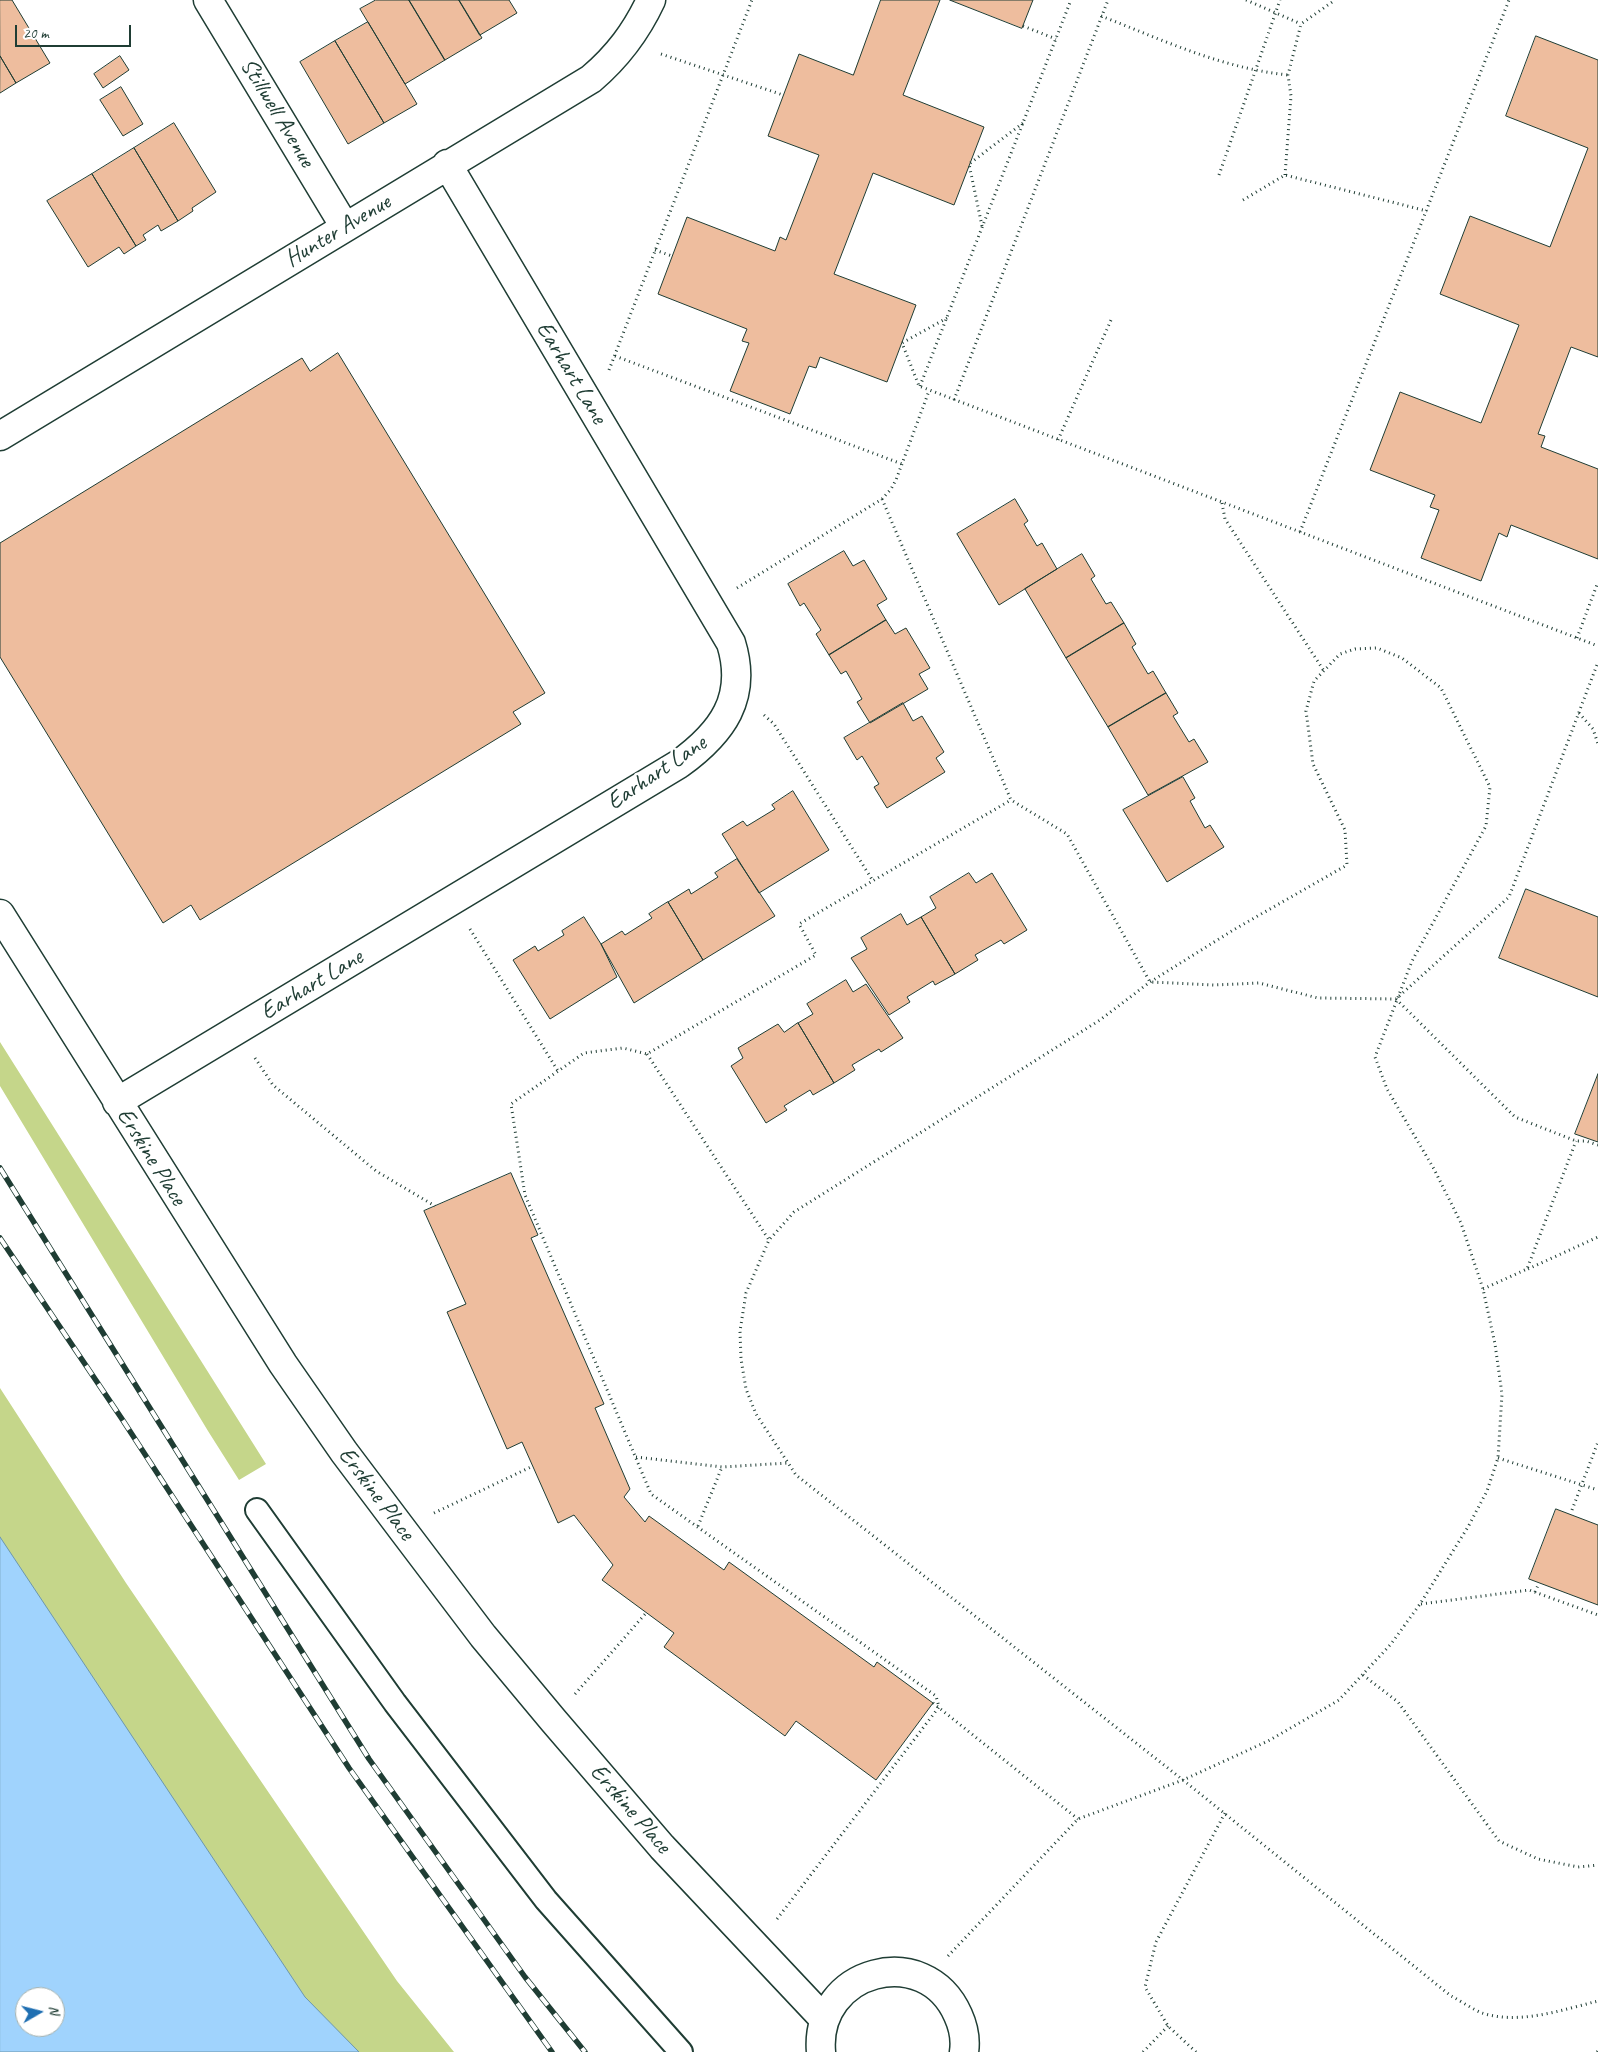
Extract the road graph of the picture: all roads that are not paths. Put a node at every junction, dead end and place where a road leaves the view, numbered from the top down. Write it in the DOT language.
graph roads {
  1 [pos="208,0"];
  2 [pos="651,0"];
  3 [pos="447,164"];
  4 [pos="345,226"];
  5 [pos="0,436"];
  6 [pos="0,914"];
  7 [pos="117,1102"];
  8 [pos="257,1510"];
  9 [pos="824,2019"];
  10 [pos="681,2052"];
  11 [pos="821,2052"];
  12 [pos="964,2052"];
  1 -- 4 [label="street, Stillwell Avenue"];
  2 -- 3 [label="street, Hunter Avenue"];
  3 -- 4 [label="street, Hunter Avenue"];
  3 -- 7 [label="street, Earhart Lane"];
  4 -- 5 [label="street, Hunter Avenue"];
  6 -- 7 [label="street, Erskine Place"];
  7 -- 9 [label="street, Erskine Place"];
  8 -- 10 [label="lane"];
  9 -- 11 [label="street"];
  9 -- 12 [label="street"];
}
